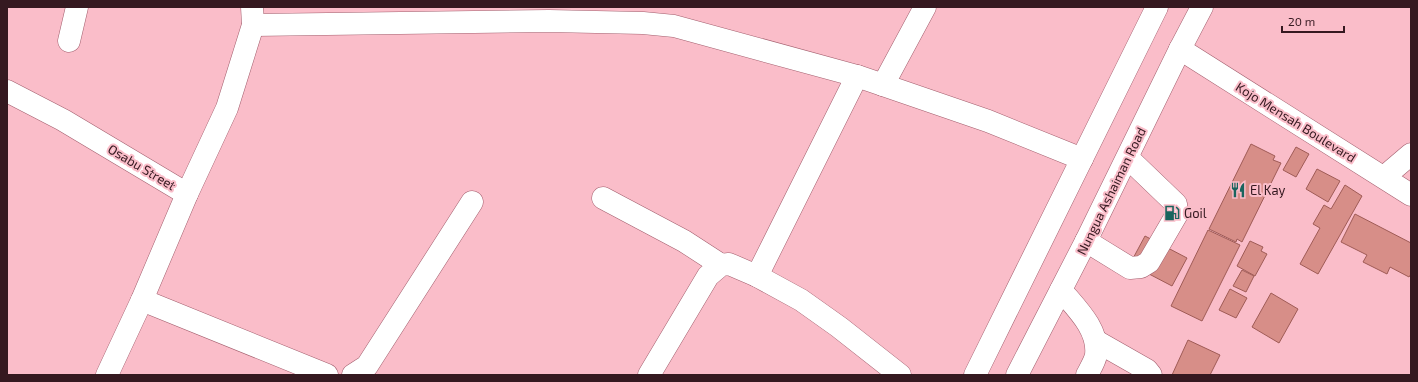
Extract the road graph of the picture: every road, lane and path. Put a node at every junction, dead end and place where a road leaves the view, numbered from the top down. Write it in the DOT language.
graph roads {
  1 [pos="77,7"];
  2 [pos="925,7"];
  3 [pos="1157,7"];
  4 [pos="1202,7"];
  5 [pos="548,14"];
  6 [pos="252,16"];
  7 [pos="69,41"];
  8 [pos="1180,49"];
  9 [pos="857,76"];
  10 [pos="883,85"];
  11 [pos="7,91"];
  12 [pos="1411,154"];
  13 [pos="1128,158"];
  14 [pos="1082,159"];
  15 [pos="1384,177"];
  16 [pos="187,194"];
  17 [pos="1411,194"];
  18 [pos="603,198"];
  19 [pos="472,202"];
  20 [pos="1086,241"];
  21 [pos="720,265"];
  22 [pos="757,276"];
  23 [pos="1061,290"];
  24 [pos="142,300"];
  25 [pos="1096,341"];
  26 [pos="107,375"];
  27 [pos="327,375"];
  28 [pos="353,375"];
  29 [pos="649,375"];
  30 [pos="900,375"];
  31 [pos="975,375"];
  32 [pos="1017,375"];
  33 [pos="1087,375"];
  34 [pos="1151,375"];
  1 -- 7 [label="street"];
  2 -- 10 [label="street"];
  3 -- 14 [label="street"];
  4 -- 8 [label="street, Nungua Ashaiman Road"];
  5 -- 6 [label="street"];
  5 -- 9 [label="street"];
  6 -- 16 [label="street"];
  8 -- 13 [label="street, Nungua Ashaiman Road"];
  8 -- 15 [label="street, Kojo Mensah Boulevard"];
  9 -- 10 [label="street"];
  9 -- 22 [label="street"];
  10 -- 14 [label="street"];
  11 -- 16 [label="street, Osabu Street"];
  12 -- 15 [label="street"];
  13 -- 20 [label="street, Nungua Ashaiman Road"];
  13 -- 20 [label="street"];
  14 -- 31 [label="street"];
  15 -- 17 [label="street, Kojo Mensah Boulevard"];
  16 -- 24 [label="street, Osabu Street"];
  18 -- 21 [label="street"];
  19 -- 28 [label="street"];
  20 -- 23 [label="street, Nungua Ashaiman Road"];
  21 -- 22 [label="street"];
  21 -- 29 [label="street"];
  22 -- 30 [label="street"];
  23 -- 25 [label="street"];
  23 -- 32 [label="street, Nungua Ashaiman Road"];
  24 -- 26 [label="street, Osabu Street"];
  24 -- 27 [label="street"];
  25 -- 33 [label="street"];
  25 -- 34 [label="street"];
}
